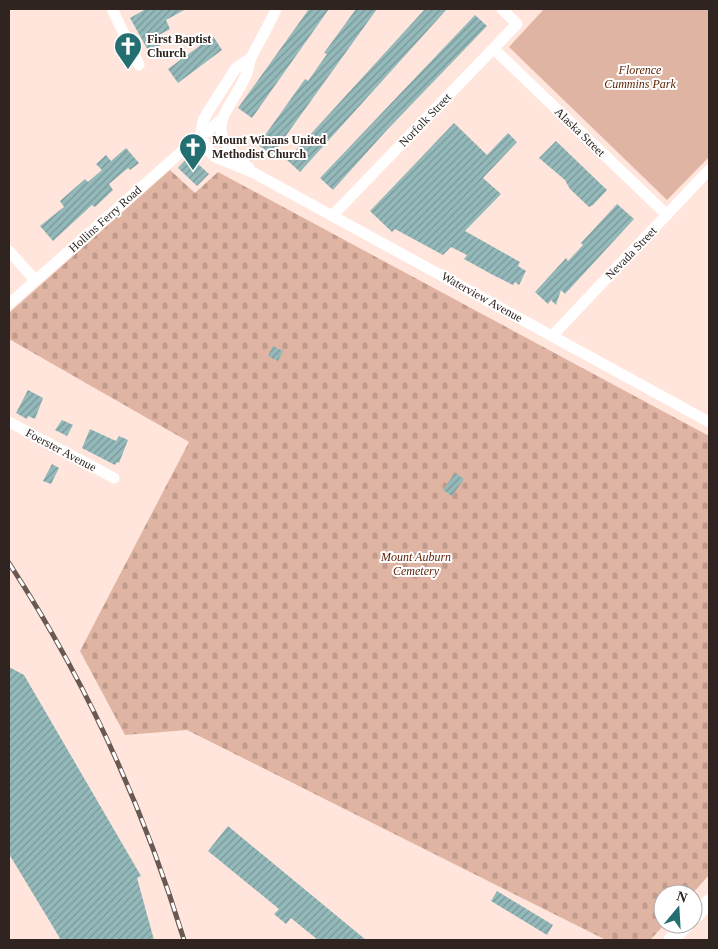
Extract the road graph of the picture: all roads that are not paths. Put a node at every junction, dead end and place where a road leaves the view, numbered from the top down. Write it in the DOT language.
graph roads {
  1 [pos="112,9"];
  2 [pos="276,9"];
  3 [pos="502,9"];
  4 [pos="494,49"];
  5 [pos="250,60"];
  6 [pos="139,65"];
  7 [pos="221,124"];
  8 [pos="202,135"];
  9 [pos="709,170"];
  10 [pos="254,173"];
  11 [pos="333,215"];
  12 [pos="667,215"];
  13 [pos="9,251"];
  14 [pos="35,280"];
  15 [pos="9,304"];
  16 [pos="552,336"];
  17 [pos="9,422"];
  18 [pos="709,422"];
  19 [pos="114,478"];
  1 -- 6 [label="street"];
  2 -- 5 [label="street, Hollins Ferry Road"];
  3 -- 4 [label="street, Norfolk Street"];
  4 -- 11 [label="street, Norfolk Street"];
  4 -- 12 [label="street, Alaska Street"];
  5 -- 7 [label="street, Hollins Ferry Road"];
  5 -- 8 [label="street, Hollins Ferry Road"];
  7 -- 8 [label="street, Hollins Ferry Road"];
  7 -- 10 [label="street, Waterview Avenue"];
  8 -- 10 [label="street, Waterview Avenue"];
  8 -- 14 [label="street, Hollins Ferry Road"];
  9 -- 12 [label="street, Nevada Street"];
  10 -- 11 [label="street, Waterview Avenue"];
  11 -- 16 [label="street, Waterview Avenue"];
  12 -- 16 [label="street, Nevada Street"];
  13 -- 14 [label="street"];
  14 -- 15 [label="street, Hollins Ferry Road"];
  16 -- 18 [label="street, Waterview Avenue"];
  17 -- 19 [label="street, Foerster Avenue"];
}
